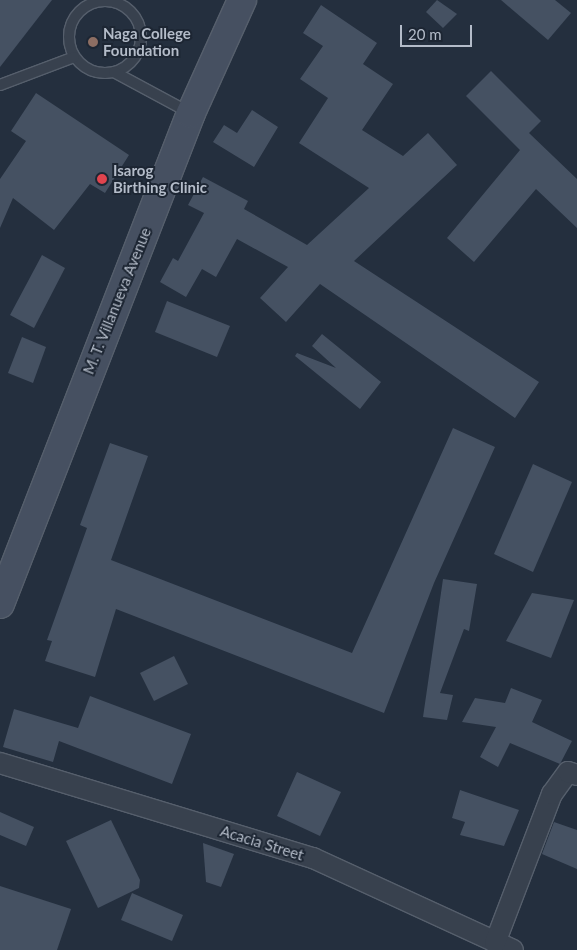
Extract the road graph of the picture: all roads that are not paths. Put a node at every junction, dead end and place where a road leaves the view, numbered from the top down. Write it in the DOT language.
graph roads {
  1 [pos="242,0"];
  2 [pos="74,57"];
  3 [pos="114,72"];
  4 [pos="0,85"];
  5 [pos="191,113"];
  6 [pos="0,604"];
  7 [pos="0,763"];
  8 [pos="577,775"];
  9 [pos="504,947"];
  1 -- 5 [label="main road, M. T. Villanueva Avenue"];
  2 -- 3 [label="lane"];
  2 -- 3 [label="lane"];
  2 -- 4 [label="lane"];
  3 -- 5 [label="lane"];
  5 -- 6 [label="main road, M. T. Villanueva Avenue"];
  7 -- 9 [label="street, Acacia Street"];
  8 -- 9 [label="street"];
}
